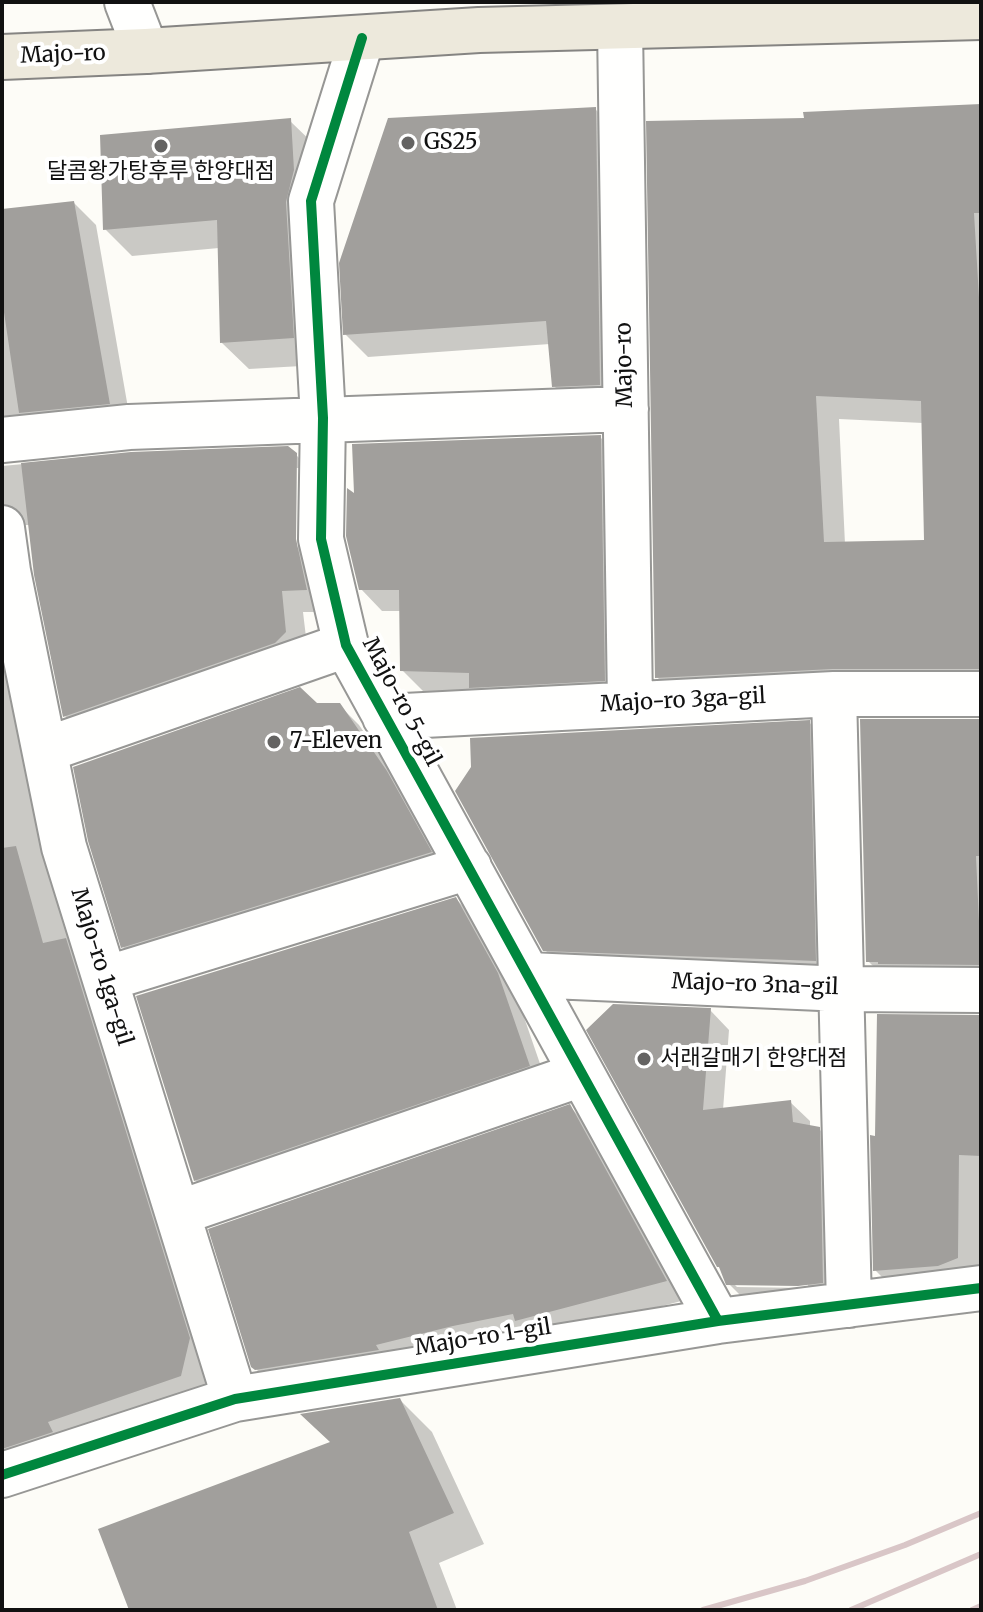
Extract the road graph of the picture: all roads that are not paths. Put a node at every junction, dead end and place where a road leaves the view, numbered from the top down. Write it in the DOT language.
graph roads {
  1 [pos="127,2"];
  2 [pos="458,17"];
  3 [pos="981,17"];
  4 [pos="620,27"];
  5 [pos="362,38"];
  6 [pos="146,51"];
  7 [pos="2,57"];
  8 [pos="626,409"];
  9 [pos="323,418"];
  10 [pos="2,440"];
  11 [pos="2,528"];
  12 [pos="346,645"];
  13 [pos="834,694"];
  14 [pos="981,694"];
  15 [pos="630,704"];
  16 [pos="385,717"];
  17 [pos="45,750"];
  18 [pos="469,867"];
  19 [pos="529,975"];
  20 [pos="105,979"];
  21 [pos="843,989"];
  22 [pos="981,990"];
  23 [pos="582,1074"];
  24 [pos="178,1213"];
  25 [pos="981,1288"];
  26 [pos="849,1305"];
  27 [pos="718,1321"];
  28 [pos="235,1399"];
  29 [pos="2,1475"];
  1 -- 6 [label="street"];
  2 -- 4 [label="main road, Majo-ro"];
  2 -- 5 [label="main road, Majo-ro"];
  3 -- 4 [label="main road, Majo-ro"];
  4 -- 8 [label="street, Majo-ro"];
  5 -- 6 [label="main road, Majo-ro"];
  5 -- 9 [label="street, Majo-ro 5-gil"];
  6 -- 7 [label="main road, Majo-ro"];
  8 -- 9 [label="street"];
  8 -- 15 [label="street, Majo-ro"];
  9 -- 10 [label="street"];
  9 -- 12 [label="street, Majo-ro 5-gil"];
  11 -- 17 [label="street, Majo-ro 1ga-gil"];
  12 -- 16 [label="street, Majo-ro 5-gil"];
  12 -- 17 [label="street"];
  13 -- 14 [label="street, Majo-ro 3ga-gil"];
  13 -- 15 [label="street, Majo-ro 3ga-gil"];
  13 -- 21 [label="street"];
  15 -- 16 [label="street, Majo-ro 3ga-gil"];
  16 -- 18 [label="street, Majo-ro 5-gil"];
  17 -- 20 [label="street, Majo-ro 1ga-gil"];
  18 -- 19 [label="street, Majo-ro 5-gil"];
  18 -- 20 [label="street"];
  19 -- 21 [label="street, Majo-ro 3na-gil"];
  19 -- 23 [label="street, Majo-ro 5-gil"];
  20 -- 24 [label="street, Majo-ro 1ga-gil"];
  21 -- 22 [label="street, Majo-ro 3na-gil"];
  21 -- 26 [label="street"];
  23 -- 24 [label="street"];
  23 -- 27 [label="street, Majo-ro 5-gil"];
  24 -- 28 [label="street, Majo-ro 1ga-gil"];
  25 -- 26 [label="street, Majo-ro 1-gil"];
  26 -- 27 [label="street, Majo-ro 1-gil"];
  27 -- 28 [label="street, Majo-ro 1-gil"];
  28 -- 29 [label="street, Majo-ro 1-gil"];
}
